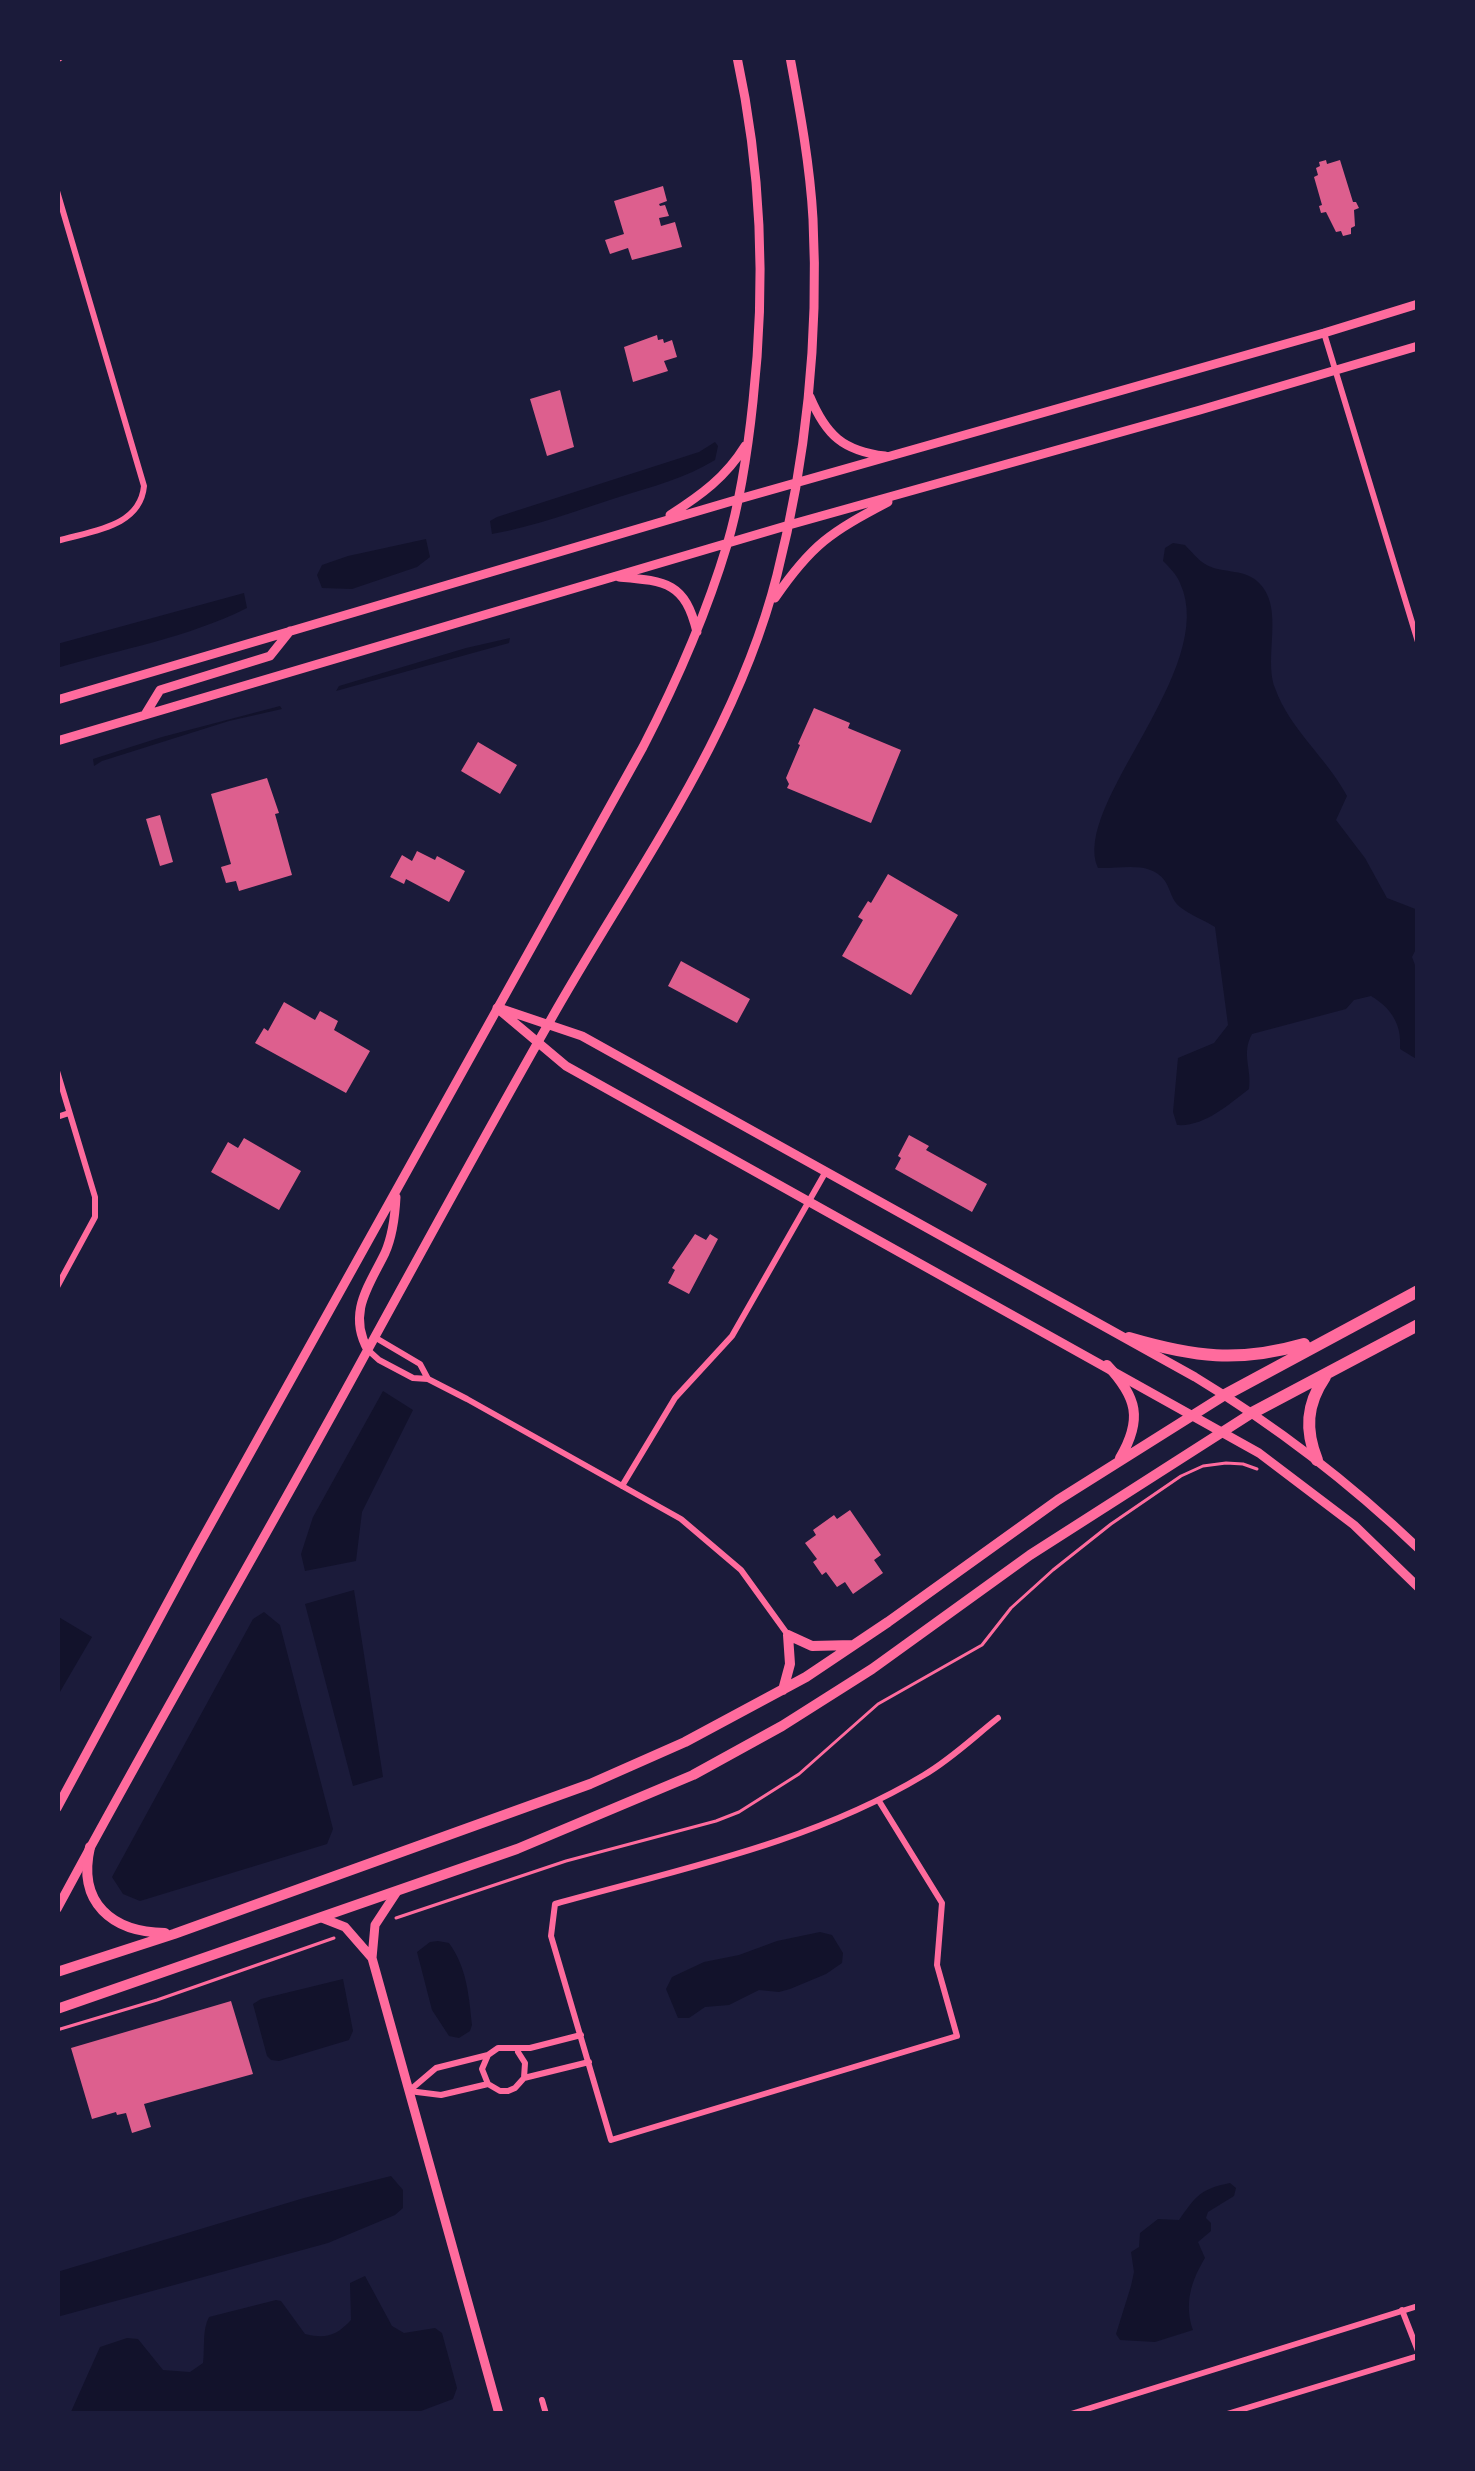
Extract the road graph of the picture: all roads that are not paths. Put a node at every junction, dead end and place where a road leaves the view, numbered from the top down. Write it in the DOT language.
graph roads {
  1 [pos="736,57"];
  2 [pos="790,57"];
  3 [pos="57,191"];
  4 [pos="1418,304"];
  5 [pos="1324,333"];
  6 [pos="1418,346"];
  7 [pos="1336,371"];
  8 [pos="808,392"];
  9 [pos="748,441"];
  10 [pos="891,456"];
  11 [pos="796,483"];
  12 [pos="905,493"];
  13 [pos="739,499"];
  14 [pos="659,522"];
  15 [pos="788,525"];
  16 [pos="57,541"];
  17 [pos="727,543"];
  18 [pos="613,576"];
  19 [pos="768,607"];
  20 [pos="1414,621"];
  21 [pos="290,632"];
  22 [pos="697,632"];
  23 [pos="1418,642"];
  24 [pos="57,700"];
  25 [pos="145,715"];
  26 [pos="57,741"];
  27 [pos="497,1008"];
  28 [pos="548,1024"];
  29 [pos="538,1043"];
  30 [pos="57,1071"];
  31 [pos="69,1113"];
  32 [pos="57,1117"];
  33 [pos="826,1170"];
  34 [pos="397,1192"];
  35 [pos="808,1200"];
  36 [pos="57,1286"];
  37 [pos="1418,1291"];
  38 [pos="1418,1324"];
  39 [pos="375,1337"];
  40 [pos="1328,1337"];
  41 [pos="1129,1338"];
  42 [pos="368,1350"];
  43 [pos="1107,1365"];
  44 [pos="1328,1372"];
  45 [pos="428,1379"];
  46 [pos="1225,1395"];
  47 [pos="1252,1413"];
  48 [pos="1193,1414"];
  49 [pos="1222,1430"];
  50 [pos="1119,1460"];
  51 [pos="1317,1460"];
  52 [pos="622,1486"];
  53 [pos="1418,1548"];
  54 [pos="1418,1587"];
  55 [pos="788,1635"];
  56 [pos="856,1644"];
  57 [pos="783,1690"];
  58 [pos="998,1718"];
  59 [pos="879,1801"];
  60 [pos="57,1808"];
  61 [pos="90,1847"];
  62 [pos="396,1893"];
  63 [pos="57,1909"];
  64 [pos="322,1918"];
  65 [pos="174,1934"];
  66 [pos="372,1958"];
  67 [pos="57,1972"];
  68 [pos="57,2009"];
  69 [pos="580,2035"];
  70 [pos="514,2050"];
  71 [pos="488,2055"];
  72 [pos="589,2062"];
  73 [pos="524,2078"];
  74 [pos="488,2084"];
  75 [pos="409,2091"];
  76 [pos="1418,2306"];
  77 [pos="1402,2310"];
  78 [pos="1418,2353"];
  79 [pos="542,2400"];
  80 [pos="500,2414"];
  81 [pos="546,2414"];
  82 [pos="1071,2414"];
  83 [pos="1227,2414"];
  1 -- 9 [label="main road"];
  2 -- 8 [label="main road"];
  3 -- 16 [label="street"];
  4 -- 5 [label="main road"];
  5 -- 7 [label="street"];
  5 -- 10 [label="main road"];
  6 -- 7 [label="main road"];
  7 -- 12 [label="main road"];
  7 -- 20 [label="street"];
  8 -- 10 [label="main road"];
  8 -- 11 [label="main road"];
  9 -- 13 [label="main road"];
  9 -- 14 [label="main road"];
  10 -- 11 [label="main road"];
  11 -- 13 [label="main road"];
  11 -- 15 [label="main road"];
  12 -- 15 [label="main road"];
  12 -- 19 [label="main road"];
  13 -- 14 [label="main road"];
  13 -- 17 [label="main road"];
  14 -- 21 [label="main road"];
  15 -- 17 [label="main road"];
  15 -- 19 [label="main road"];
  17 -- 18 [label="main road"];
  17 -- 22 [label="main road"];
  18 -- 22 [label="main road"];
  18 -- 25 [label="main road"];
  19 -- 28 [label="main road"];
  20 -- 23 [label="street"];
  21 -- 24 [label="main road"];
  21 -- 25 [label="main road"];
  22 -- 27 [label="main road"];
  25 -- 26 [label="main road"];
  27 -- 28 [label="main road"];
  27 -- 29 [label="main road"];
  27 -- 34 [label="main road"];
  28 -- 29 [label="main road"];
  28 -- 33 [label="main road"];
  29 -- 35 [label="main road"];
  29 -- 39 [label="main road"];
  30 -- 31 [label="street"];
  31 -- 32 [label="street"];
  31 -- 36 [label="street"];
  33 -- 35 [label="street"];
  33 -- 41 [label="main road"];
  34 -- 42 [label="main road"];
  34 -- 60 [label="main road"];
  35 -- 43 [label="main road"];
  35 -- 52 [label="street"];
  37 -- 40 [label="highway"];
  38 -- 44 [label="highway"];
  39 -- 42 [label="main road"];
  39 -- 45 [label="street"];
  40 -- 41 [label="highway"];
  40 -- 46 [label="highway"];
  41 -- 46 [label="main road"];
  42 -- 45 [label="street"];
  42 -- 61 [label="main road"];
  43 -- 48 [label="main road"];
  43 -- 50 [label="main road"];
  44 -- 47 [label="highway"];
  44 -- 51 [label="highway"];
  45 -- 52 [label="street"];
  46 -- 47 [label="main road"];
  46 -- 48 [label="main road"];
  47 -- 49 [label="main road"];
  47 -- 51 [label="main road"];
  48 -- 49 [label="main road"];
  48 -- 50 [label="main road"];
  49 -- 54 [label="main road"];
  49 -- 62 [label="main road"];
  50 -- 56 [label="main road"];
  51 -- 53 [label="main road"];
  52 -- 55 [label="street"];
  55 -- 56 [label="main road"];
  55 -- 57 [label="main road"];
  56 -- 57 [label="main road"];
  57 -- 65 [label="main road"];
  58 -- 59 [label="street"];
  59 -- 69 [label="street"];
  59 -- 72 [label="street"];
  61 -- 63 [label="main road"];
  61 -- 65 [label="main road"];
  62 -- 64 [label="main road"];
  62 -- 66 [label="main road"];
  64 -- 66 [label="main road"];
  64 -- 68 [label="main road"];
  65 -- 67 [label="main road"];
  66 -- 75 [label="main road"];
  69 -- 70 [label="street"];
  69 -- 72 [label="street"];
  70 -- 71 [label="street"];
  70 -- 73 [label="street"];
  71 -- 74 [label="street"];
  71 -- 75 [label="street"];
  72 -- 73 [label="street"];
  73 -- 74 [label="street"];
  74 -- 75 [label="street"];
  75 -- 80 [label="main road"];
  76 -- 77 [label="street"];
  77 -- 78 [label="street"];
  77 -- 82 [label="street"];
  78 -- 83 [label="street"];
  79 -- 81 [label="street"];
}
